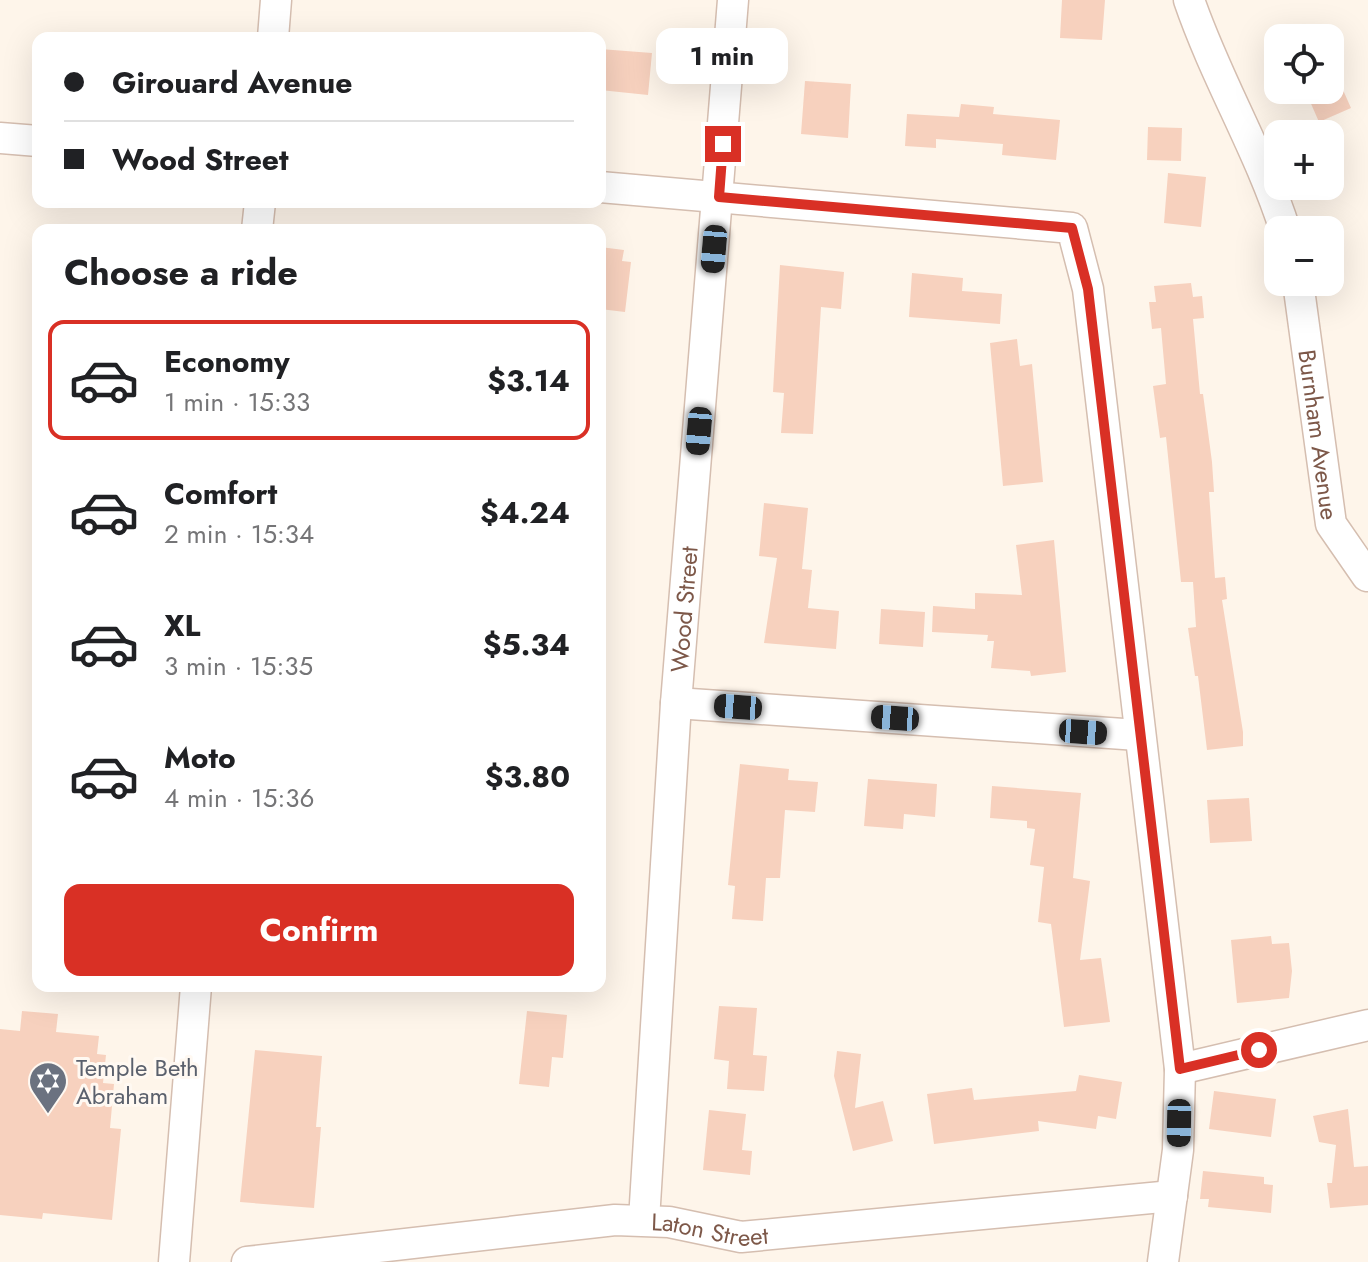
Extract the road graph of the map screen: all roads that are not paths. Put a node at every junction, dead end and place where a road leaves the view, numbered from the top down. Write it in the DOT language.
graph roads {
  1 [pos="276,0"];
  2 [pos="733,0"];
  3 [pos="1189,0"];
  4 [pos="273,32"];
  5 [pos="0,138"];
  6 [pos="32,141"];
  7 [pos="606,188"];
  8 [pos="719,197"];
  9 [pos="1281,216"];
  10 [pos="1300,296"];
  11 [pos="1367,576"];
  12 [pos="676,703"];
  13 [pos="1138,735"];
  14 [pos="196,992"];
  15 [pos="1368,1025"];
  16 [pos="1180,1069"];
  17 [pos="1172,1196"];
  18 [pos="644,1220"];
  19 [pos="174,1262"];
  20 [pos="247,1262"];
  21 [pos="1163,1262"];
  1 -- 4 [label="street"];
  2 -- 8 [label="street, Wood Street"];
  3 -- 9 [label="street"];
  5 -- 6 [label="street"];
  7 -- 8 [label="street"];
  8 -- 12 [label="street, Wood Street"];
  8 -- 13 [label="street"];
  10 -- 11 [label="street, Burnham Avenue"];
  12 -- 13 [label="street"];
  12 -- 18 [label="street, Wood Street"];
  13 -- 16 [label="street"];
  14 -- 19 [label="street"];
  15 -- 16 [label="street"];
  16 -- 17 [label="street"];
  17 -- 18 [label="street, Laton Street"];
  17 -- 21 [label="street"];
  18 -- 20 [label="street, Laton Street"];
}
